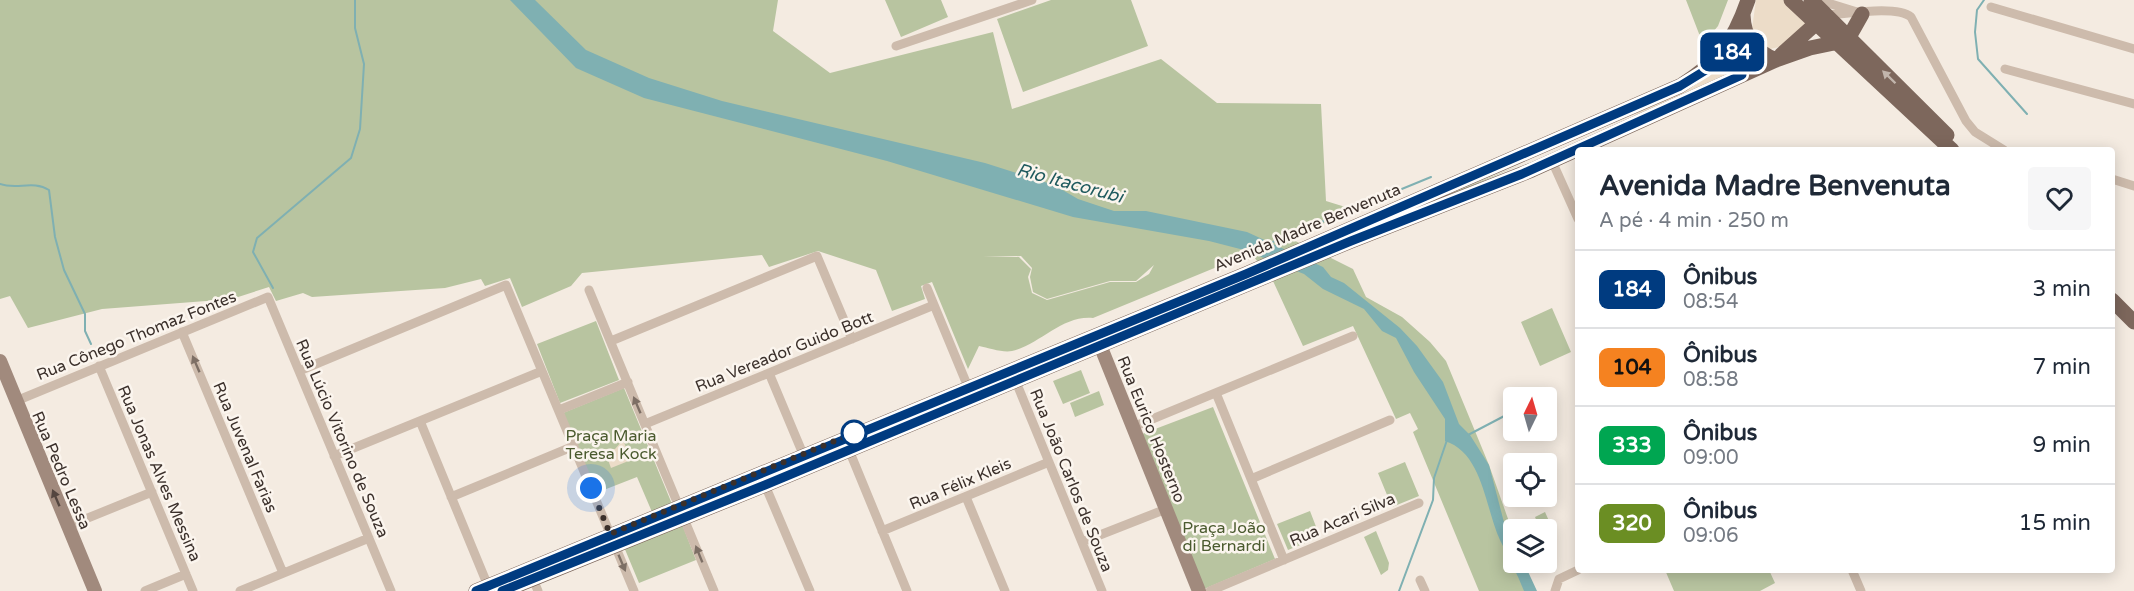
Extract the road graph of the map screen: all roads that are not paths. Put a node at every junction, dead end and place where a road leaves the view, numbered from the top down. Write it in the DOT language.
graph roads {
  1 [pos="1032,0"];
  2 [pos="1748,0"];
  3 [pos="1791,0"];
  4 [pos="1810,0"];
  5 [pos="1818,0"];
  6 [pos="1991,7"];
  7 [pos="1862,14"];
  8 [pos="1743,15"];
  9 [pos="1820,19"];
  10 [pos="1842,40"];
  11 [pos="896,46"];
  12 [pos="2134,49"];
  13 [pos="1724,51"];
  14 [pos="1776,60"];
  15 [pos="2005,69"];
  16 [pos="1742,75"];
  17 [pos="2134,104"];
  18 [pos="1568,135"];
  19 [pos="1583,147"];
  20 [pos="1949,147"];
  21 [pos="1959,147"];
  22 [pos="1999,147"];
  23 [pos="1575,151"];
  24 [pos="1521,154"];
  25 [pos="1552,161"];
  26 [pos="1522,174"];
  27 [pos="2115,180"];
  28 [pos="2134,186"];
  29 [pos="1575,212"];
  30 [pos="1307,254"];
  31 [pos="927,288"];
  32 [pos="589,290"];
  33 [pos="268,297"];
  34 [pos="2115,303"];
  35 [pos="934,305"];
  36 [pos="2134,322"];
  37 [pos="182,332"];
  38 [pos="1353,336"];
  39 [pos="852,339"];
  40 [pos="1098,339"];
  41 [pos="610,341"];
  42 [pos="0,361"];
  43 [pos="99,366"];
  44 [pos="299,370"];
  45 [pos="542,371"];
  46 [pos="769,373"];
  47 [pos="1013,375"];
  48 [pos="628,382"];
  49 [pos="968,387"];
  50 [pos="1216,393"];
  51 [pos="16,401"];
  52 [pos="559,410"];
  53 [pos="1390,420"];
  54 [pos="420,421"];
  55 [pos="645,424"];
  56 [pos="1133,427"];
  57 [pos="573,446"];
  58 [pos="849,450"];
  59 [pos="803,454"];
  60 [pos="334,456"];
  61 [pos="1049,462"];
  62 [pos="1251,479"];
  63 [pos="765,485"];
  64 [pos="152,492"];
  65 [pos="451,497"];
  66 [pos="966,497"];
  67 [pos="1419,503"];
  68 [pos="1166,509"];
  69 [pos="682,512"];
  70 [pos="68,526"];
  71 [pos="882,531"];
  72 [pos="369,538"];
  73 [pos="612,540"];
  74 [pos="1082,542"];
  75 [pos="1284,560"];
  76 [pos="1575,571"];
  77 [pos="283,573"];
  78 [pos="1853,573"];
  79 [pos="186,574"];
  80 [pos="1420,580"];
  81 [pos="535,585"];
  82 [pos="489,589"];
  83 [pos="95,591"];
  84 [pos="146,591"];
  85 [pos="193,591"];
  86 [pos="240,591"];
  87 [pos="390,591"];
  88 [pos="634,591"];
  89 [pos="714,591"];
  90 [pos="810,591"];
  91 [pos="907,591"];
  92 [pos="1005,591"];
  93 [pos="1102,591"];
  94 [pos="1199,591"];
  95 [pos="1210,591"];
  96 [pos="1425,591"];
  97 [pos="1555,591"];
  98 [pos="1861,591"];
  1 -- 11 [label="street"];
  2 -- 8 [label="main road, Avenida Madre Benvenuta"];
  3 -- 9 [label="main road"];
  4 -- 9 [label="main road"];
  5 -- 7 [label="street"];
  6 -- 12 [label="street"];
  7 -- 9 [label="street"];
  7 -- 10 [label="main road"];
  7 -- 22 [label="street"];
  8 -- 13 [label="main road, Avenida Madre Benvenuta"];
  8 -- 14 [label="main road"];
  9 -- 10 [label="main road"];
  9 -- 14 [label="main road, Avenida Madre Benvenuta"];
  10 -- 14 [label="main road, Avenida Madre Benvenuta"];
  10 -- 20 [label="main road"];
  21 -- 10 [label="main road, one-way"];
  13 -- 16 [label="main road"];
  13 -- 18 [label="main road, Avenida Madre Benvenuta"];
  14 -- 16 [label="main road, Avenida Madre Benvenuta"];
  15 -- 17 [label="street"];
  16 -- 19 [label="main road, Avenida Madre Benvenuta"];
  18 -- 24 [label="main road, Avenida Madre Benvenuta"];
  18 -- 25 [label="main road"];
  23 -- 25 [label="main road, Avenida Madre Benvenuta"];
  24 -- 26 [label="main road"];
  24 -- 30 [label="main road, Avenida Madre Benvenuta"];
  25 -- 26 [label="main road, Avenida Madre Benvenuta"];
  25 -- 29 [label="street"];
  26 -- 30 [label="main road, Avenida Madre Benvenuta"];
  27 -- 28 [label="street"];
  30 -- 40 [label="main road, Avenida Madre Benvenuta"];
  30 -- 40 [label="main road, Avenida Madre Benvenuta"];
  31 -- 35 [label="street"];
  32 -- 41 [label="street"];
  33 -- 37 [label="street, Rua Cônego Thomaz Fontes"];
  33 -- 44 [label="street, Rua Lúcio Vitorino de Souza"];
  34 -- 36 [label="main road"];
  35 -- 39 [label="street, Rua Vereador Guido Bott"];
  35 -- 49 [label="street"];
  37 -- 43 [label="street, Rua Cônego Thomaz Fontes"];
  77 -- 37 [label="street, Rua Juvenal Farias, one-way"];
  38 -- 50 [label="street"];
  39 -- 41 [label="street"];
  39 -- 46 [label="street, Rua Vereador Guido Bott"];
  40 -- 47 [label="main road, Avenida Madre Benvenuta"];
  40 -- 56 [label="street, Rua Eurico Hosterno"];
  41 -- 48 [label="street"];
  42 -- 51 [label="street, Rua Pedro Lessa"];
  43 -- 51 [label="street, Rua Cônego Thomaz Fontes"];
  43 -- 64 [label="street, Rua Jonas Alves Messina"];
  44 -- 45 [label="street"];
  44 -- 60 [label="street, Rua Lúcio Vitorino de Souza"];
  45 -- 52 [label="street"];
  45 -- 54 [label="street"];
  46 -- 55 [label="street, Rua Vereador Guido Bott"];
  46 -- 59 [label="street"];
  47 -- 49 [label="main road, Avenida Madre Benvenuta"];
  47 -- 58 [label="main road, Avenida Madre Benvenuta"];
  47 -- 61 [label="street, Rua João Carlos de Souza"];
  48 -- 52 [label="street"];
  55 -- 48 [label="street, one-way"];
  49 -- 59 [label="main road, Avenida Madre Benvenuta"];
  50 -- 56 [label="street"];
  50 -- 62 [label="street"];
  70 -- 51 [label="street, Rua Pedro Lessa, one-way"];
  52 -- 57 [label="street"];
  53 -- 62 [label="street"];
  54 -- 60 [label="street"];
  54 -- 65 [label="street"];
  55 -- 69 [label="street"];
  56 -- 68 [label="street, Rua Eurico Hosterno"];
  57 -- 65 [label="street"];
  57 -- 73 [label="street"];
  58 -- 63 [label="main road, Avenida Madre Benvenuta"];
  58 -- 71 [label="street"];
  59 -- 69 [label="main road, Avenida Madre Benvenuta"];
  60 -- 72 [label="street, Rua Lúcio Vitorino de Souza"];
  61 -- 66 [label="street, Rua Félix Kleis"];
  61 -- 74 [label="street, Rua João Carlos de Souza"];
  62 -- 75 [label="street"];
  63 -- 69 [label="main road, Avenida Madre Benvenuta"];
  63 -- 90 [label="street"];
  64 -- 70 [label="street"];
  64 -- 79 [label="street, Rua Jonas Alves Messina"];
  65 -- 82 [label="street"];
  66 -- 71 [label="street, Rua Félix Kleis"];
  66 -- 92 [label="street"];
  67 -- 75 [label="street, Rua Acari Silva"];
  68 -- 74 [label="street"];
  68 -- 94 [label="street, Rua Eurico Hosterno"];
  69 -- 73 [label="main road, Avenida Madre Benvenuta"];
  89 -- 69 [label="street, one-way"];
  70 -- 83 [label="street, Rua Pedro Lessa"];
  71 -- 91 [label="street"];
  72 -- 77 [label="street"];
  72 -- 87 [label="street, Rua Lúcio Vitorino de Souza"];
  73 -- 81 [label="main road, Avenida Madre Benvenuta"];
  73 -- 82 [label="main road, Avenida Madre Benvenuta"];
  73 -- 88 [label="street, one-way"];
  74 -- 93 [label="street, Rua João Carlos de Souza"];
  75 -- 95 [label="street, Rua Acari Silva"];
  76 -- 97 [label="street"];
  77 -- 86 [label="street"];
  78 -- 98 [label="street"];
  79 -- 84 [label="street"];
  79 -- 85 [label="street, Rua Jonas Alves Messina"];
  80 -- 96 [label="street"];
  81 -- 82 [label="main road, Avenida Madre Benvenuta"];
}
